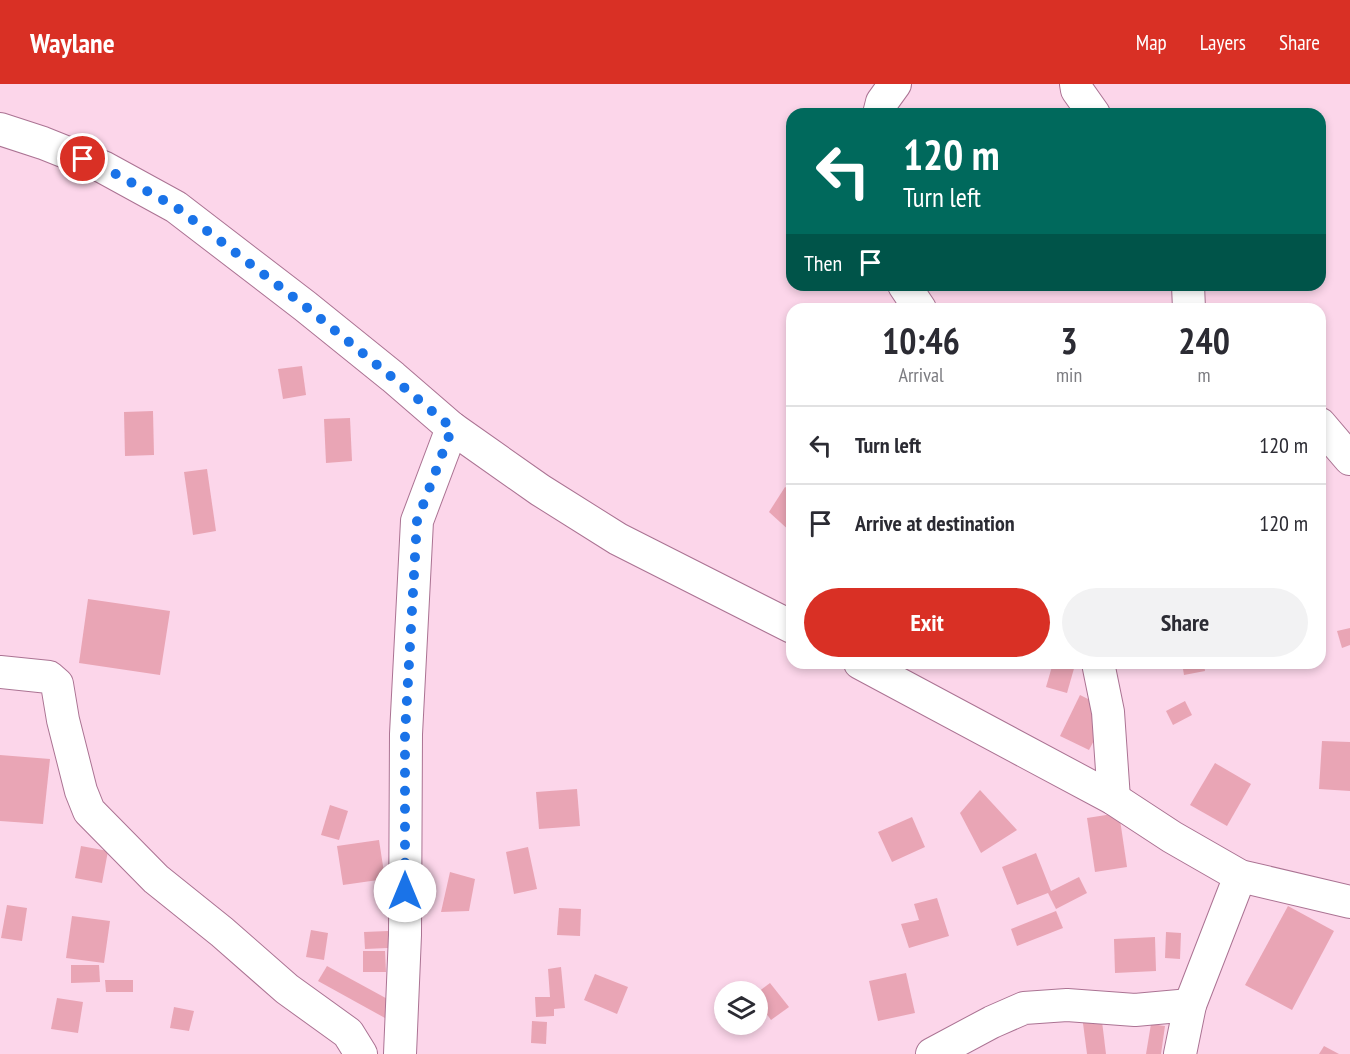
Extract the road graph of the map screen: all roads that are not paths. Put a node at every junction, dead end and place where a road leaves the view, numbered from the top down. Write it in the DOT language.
graph roads {
  1 [pos="895,84"];
  2 [pos="1076,84"];
  3 [pos="880,108"];
  4 [pos="1090,108"];
  5 [pos="0,129"];
  6 [pos="452,428"];
  7 [pos="1326,431"];
  8 [pos="1350,459"];
  9 [pos="786,624"];
  10 [pos="871,669"];
  11 [pos="1099,669"];
  12 [pos="0,672"];
  13 [pos="1114,799"];
  14 [pos="1240,876"];
  15 [pos="1350,902"];
  16 [pos="1190,1005"];
  17 [pos="361,1054"];
  18 [pos="400,1054"];
  19 [pos="932,1054"];
  20 [pos="1180,1054"];
  1 -- 3 [label="street"];
  2 -- 4 [label="street"];
  5 -- 6 [label="street"];
  6 -- 9 [label="street"];
  6 -- 18 [label="street"];
  7 -- 8 [label="street"];
  10 -- 13 [label="street"];
  11 -- 13 [label="street"];
  12 -- 17 [label="street"];
  13 -- 14 [label="street"];
  14 -- 15 [label="street"];
  14 -- 16 [label="street"];
  16 -- 19 [label="street"];
  16 -- 20 [label="street"];
}
